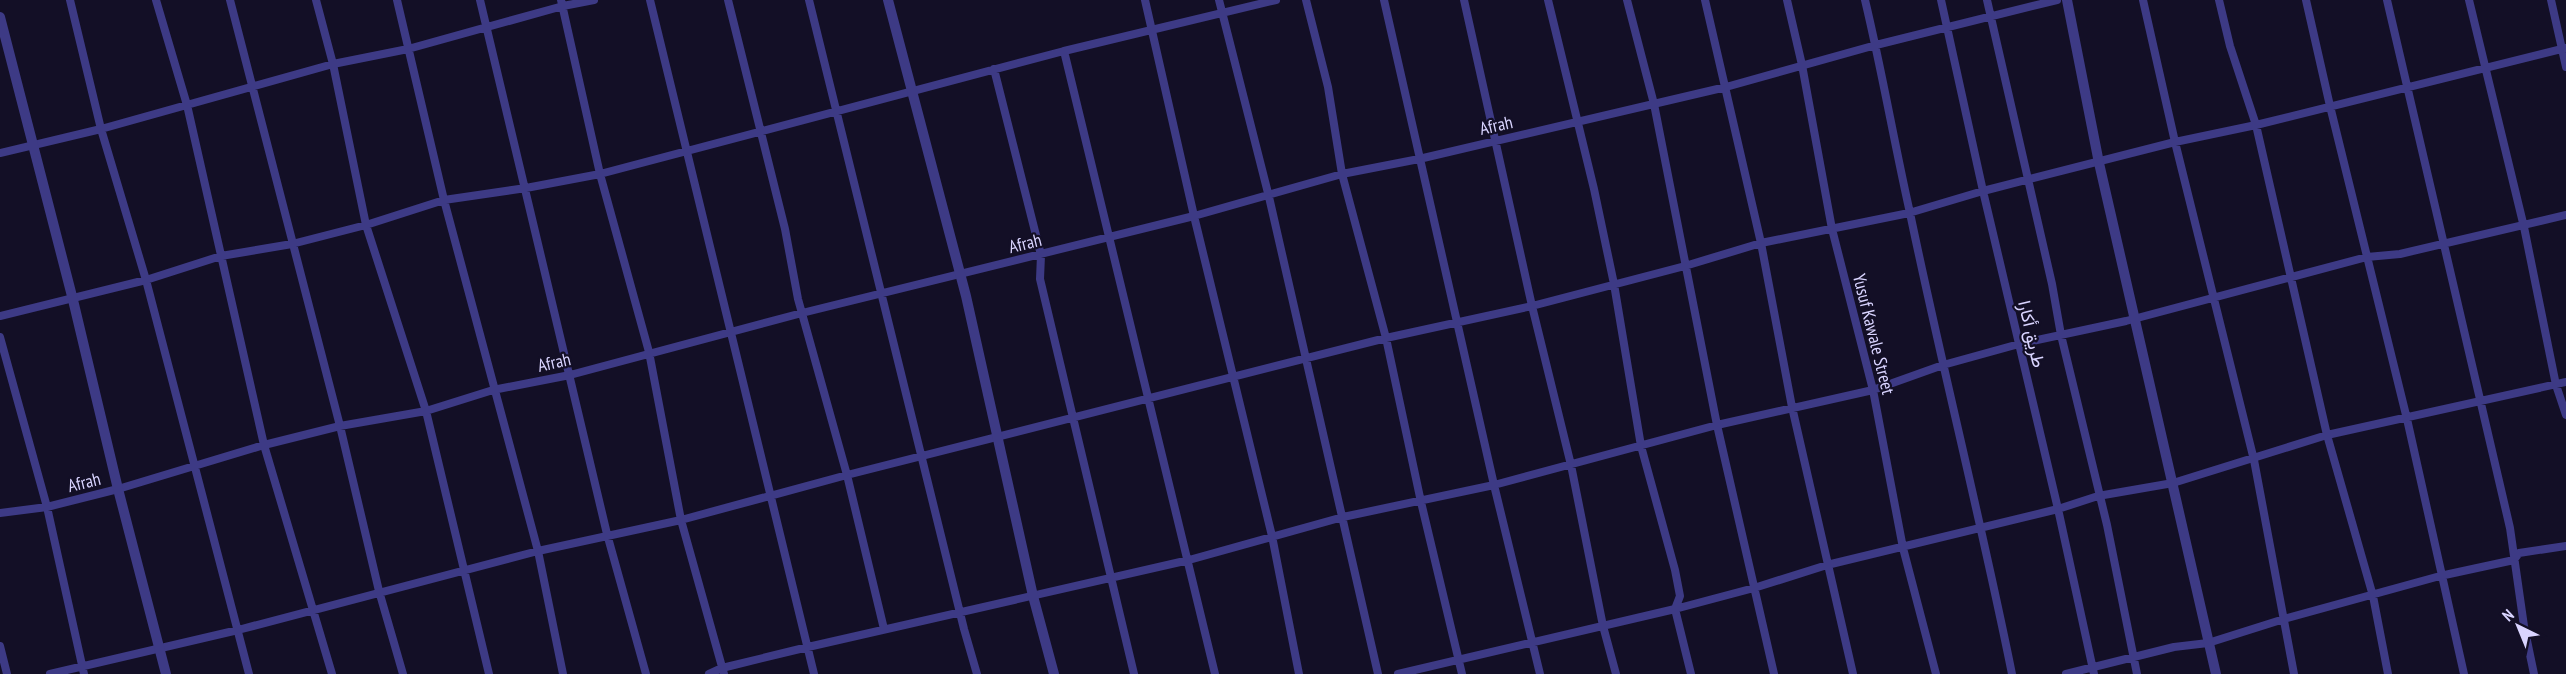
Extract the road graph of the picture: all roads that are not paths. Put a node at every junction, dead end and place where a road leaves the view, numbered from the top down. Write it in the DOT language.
graph roads {
  1 [pos="70,0"];
  2 [pos="156,0"];
  3 [pos="230,0"];
  4 [pos="316,0"];
  5 [pos="396,0"];
  6 [pos="480,0"];
  7 [pos="594,0"];
  8 [pos="650,0"];
  9 [pos="728,0"];
  10 [pos="809,0"];
  11 [pos="888,0"];
  12 [pos="1145,0"];
  13 [pos="1219,0"];
  14 [pos="1276,0"];
  15 [pos="1306,0"];
  16 [pos="1384,0"];
  17 [pos="1464,0"];
  18 [pos="1548,0"];
  19 [pos="1627,0"];
  20 [pos="1705,0"];
  21 [pos="1787,0"];
  22 [pos="1865,0"];
  23 [pos="1941,0"];
  24 [pos="1987,0"];
  25 [pos="2057,0"];
  26 [pos="2067,0"];
  27 [pos="2143,0"];
  28 [pos="2219,0"];
  29 [pos="2306,0"];
  30 [pos="2387,0"];
  31 [pos="2469,0"];
  32 [pos="2551,0"];
  33 [pos="562,3"];
  34 [pos="1221,13"];
  35 [pos="0,17"];
  36 [pos="1990,18"];
  37 [pos="486,27"];
  38 [pos="1947,27"];
  39 [pos="1151,30"];
  40 [pos="1876,45"];
  41 [pos="2564,48"];
  42 [pos="408,49"];
  43 [pos="1064,51"];
  44 [pos="333,64"];
  45 [pos="1802,65"];
  46 [pos="2566,67"];
  47 [pos="994,69"];
  48 [pos="2485,69"];
  49 [pos="252,86"];
  50 [pos="1726,87"];
  51 [pos="2407,87"];
  52 [pos="912,91"];
  53 [pos="1654,104"];
  54 [pos="188,105"];
  55 [pos="2330,106"];
  56 [pos="837,111"];
  57 [pos="1577,122"];
  58 [pos="2256,125"];
  59 [pos="101,129"];
  60 [pos="760,131"];
  61 [pos="1496,140"];
  62 [pos="2175,142"];
  63 [pos="32,147"];
  64 [pos="686,151"];
  65 [pos="0,153"];
  66 [pos="1419,159"];
  67 [pos="2099,163"];
  68 [pos="600,174"];
  69 [pos="1342,174"];
  70 [pos="2028,180"];
  71 [pos="526,188"];
  72 [pos="1983,191"];
  73 [pos="1269,197"];
  74 [pos="444,200"];
  75 [pos="1909,213"];
  76 [pos="2566,215"];
  77 [pos="1194,216"];
  78 [pos="366,225"];
  79 [pos="2524,227"];
  80 [pos="1832,229"];
  81 [pos="1109,237"];
  82 [pos="1761,243"];
  83 [pos="2445,243"];
  84 [pos="292,244"];
  85 [pos="1041,255"];
  86 [pos="221,256"];
  87 [pos="2367,257"];
  88 [pos="1685,266"];
  89 [pos="960,275"];
  90 [pos="2292,277"];
  91 [pos="147,280"];
  92 [pos="1614,284"];
  93 [pos="882,294"];
  94 [pos="2214,298"];
  95 [pos="73,300"];
  96 [pos="1532,306"];
  97 [pos="802,313"];
  98 [pos="0,316"];
  99 [pos="2135,318"];
  100 [pos="1457,323"];
  101 [pos="730,332"];
  102 [pos="2061,335"];
  103 [pos="0,338"];
  104 [pos="1386,338"];
  105 [pos="2019,344"];
  106 [pos="649,352"];
  107 [pos="1306,358"];
  108 [pos="1943,365"];
  109 [pos="570,375"];
  110 [pos="1233,377"];
  111 [pos="2566,382"];
  112 [pos="2556,385"];
  113 [pos="493,390"];
  114 [pos="1873,390"];
  115 [pos="1150,398"];
  116 [pos="2482,403"];
  117 [pos="1792,407"];
  118 [pos="426,411"];
  119 [pos="2566,415"];
  120 [pos="1074,417"];
  121 [pos="2408,419"];
  122 [pos="1717,425"];
  123 [pos="340,426"];
  124 [pos="2327,435"];
  125 [pos="998,436"];
  126 [pos="264,445"];
  127 [pos="1641,446"];
  128 [pos="922,456"];
  129 [pos="2254,460"];
  130 [pos="1571,465"];
  131 [pos="195,467"];
  132 [pos="847,474"];
  133 [pos="2173,483"];
  134 [pos="1494,485"];
  135 [pos="118,489"];
  136 [pos="771,496"];
  137 [pos="2098,496"];
  138 [pos="1421,502"];
  139 [pos="47,507"];
  140 [pos="2058,509"];
  141 [pos="0,513"];
  142 [pos="1343,517"];
  143 [pos="681,520"];
  144 [pos="1982,527"];
  145 [pos="607,534"];
  146 [pos="1272,536"];
  147 [pos="2566,546"];
  148 [pos="1903,548"];
  149 [pos="538,551"];
  150 [pos="1189,560"];
  151 [pos="2514,560"];
  152 [pos="1827,565"];
  153 [pos="465,569"];
  154 [pos="2440,576"];
  155 [pos="1112,577"];
  156 [pos="1754,588"];
  157 [pos="379,591"];
  158 [pos="1033,596"];
  159 [pos="2373,596"];
  160 [pos="314,609"];
  161 [pos="1675,609"];
  162 [pos="961,612"];
  163 [pos="2284,620"];
  164 [pos="1603,626"];
  165 [pos="884,629"];
  166 [pos="238,630"];
  167 [pos="1532,642"];
  168 [pos="2208,644"];
  169 [pos="0,646"];
  170 [pos="160,647"];
  171 [pos="808,647"];
  172 [pos="2132,657"];
  173 [pos="1459,661"];
  174 [pos="2093,670"];
  175 [pos="83,671"];
  176 [pos="723,671"];
  177 [pos="7,674"];
  178 [pos="50,674"];
  179 [pos="166,674"];
  180 [pos="249,674"];
  181 [pos="332,674"];
  182 [pos="403,674"];
  183 [pos="489,674"];
  184 [pos="563,674"];
  185 [pos="646,674"];
  186 [pos="709,674"];
  187 [pos="814,674"];
  188 [pos="978,674"];
  189 [pos="1054,674"];
  190 [pos="1134,674"];
  191 [pos="1215,674"];
  192 [pos="1299,674"];
  193 [pos="1378,674"];
  194 [pos="1398,674"];
  195 [pos="1462,674"];
  196 [pos="1540,674"];
  197 [pos="1616,674"];
  198 [pos="1691,674"];
  199 [pos="1774,674"];
  200 [pos="1853,674"];
  201 [pos="1936,674"];
  202 [pos="2012,674"];
  203 [pos="2066,674"];
  204 [pos="2137,674"];
  205 [pos="2216,674"];
  206 [pos="2294,674"];
  207 [pos="2388,674"];
  208 [pos="2464,674"];
  209 [pos="2534,674"];
  1 -- 59 [label="street"];
  2 -- 54 [label="street"];
  3 -- 49 [label="street"];
  4 -- 44 [label="street"];
  5 -- 42 [label="street"];
  6 -- 37 [label="street"];
  7 -- 33 [label="street"];
  8 -- 64 [label="street"];
  9 -- 60 [label="street"];
  10 -- 56 [label="street"];
  11 -- 52 [label="street"];
  12 -- 39 [label="street"];
  13 -- 34 [label="street"];
  14 -- 34 [label="street"];
  15 -- 69 [label="street"];
  16 -- 66 [label="street"];
  17 -- 61 [label="street"];
  18 -- 57 [label="street"];
  19 -- 53 [label="street"];
  20 -- 50 [label="street"];
  21 -- 45 [label="street, Yusuf Kawale Street"];
  22 -- 40 [label="street"];
  23 -- 38 [label="street, طريق أكارا"];
  24 -- 36 [label="street"];
  25 -- 36 [label="street, Afrah"];
  26 -- 67 [label="street"];
  27 -- 62 [label="street"];
  28 -- 58 [label="street"];
  29 -- 55 [label="street"];
  30 -- 51 [label="street"];
  31 -- 48 [label="street"];
  32 -- 41 [label="street"];
  33 -- 37 [label="street"];
  33 -- 68 [label="street"];
  34 -- 39 [label="street"];
  34 -- 73 [label="street"];
  35 -- 63 [label="street"];
  36 -- 38 [label="street, Afrah"];
  36 -- 70 [label="street"];
  37 -- 42 [label="street"];
  37 -- 71 [label="street"];
  38 -- 40 [label="street, Afrah"];
  38 -- 72 [label="street, طريق أكارا"];
  39 -- 43 [label="street"];
  39 -- 77 [label="street"];
  40 -- 45 [label="street, Afrah"];
  40 -- 75 [label="street"];
  41 -- 46 [label="street"];
  41 -- 48 [label="street"];
  42 -- 44 [label="street"];
  42 -- 74 [label="street"];
  43 -- 47 [label="street"];
  43 -- 81 [label="street"];
  44 -- 49 [label="street"];
  44 -- 78 [label="street"];
  45 -- 50 [label="street, Afrah"];
  45 -- 80 [label="street, Yusuf Kawale Street"];
  47 -- 52 [label="street"];
  47 -- 85 [label="street"];
  48 -- 51 [label="street"];
  48 -- 79 [label="street"];
  49 -- 54 [label="street"];
  49 -- 84 [label="street"];
  50 -- 53 [label="street, Afrah"];
  50 -- 82 [label="street"];
  51 -- 55 [label="street"];
  51 -- 83 [label="street"];
  52 -- 56 [label="street"];
  52 -- 89 [label="street"];
  53 -- 57 [label="street, Afrah"];
  53 -- 88 [label="street"];
  54 -- 59 [label="street"];
  54 -- 86 [label="street"];
  55 -- 58 [label="street"];
  55 -- 87 [label="street"];
  56 -- 60 [label="street"];
  56 -- 93 [label="street"];
  57 -- 61 [label="street, Afrah"];
  57 -- 92 [label="street"];
  58 -- 62 [label="street"];
  58 -- 90 [label="street"];
  59 -- 63 [label="street"];
  59 -- 91 [label="street"];
  60 -- 64 [label="street"];
  60 -- 97 [label="street"];
  61 -- 66 [label="street, Afrah"];
  61 -- 96 [label="street"];
  62 -- 67 [label="street"];
  62 -- 94 [label="street"];
  63 -- 65 [label="street"];
  63 -- 95 [label="street"];
  64 -- 68 [label="street"];
  64 -- 101 [label="street"];
  66 -- 69 [label="street, Afrah"];
  66 -- 100 [label="street"];
  67 -- 70 [label="street"];
  67 -- 99 [label="street"];
  68 -- 71 [label="street"];
  68 -- 106 [label="street"];
  69 -- 73 [label="street, Afrah"];
  69 -- 104 [label="street"];
  70 -- 72 [label="street"];
  70 -- 102 [label="street"];
  71 -- 74 [label="street"];
  71 -- 109 [label="street"];
  72 -- 75 [label="street"];
  72 -- 105 [label="street, طريق أكارا"];
  73 -- 77 [label="street, Afrah"];
  73 -- 107 [label="street"];
  74 -- 78 [label="street"];
  74 -- 113 [label="street"];
  75 -- 80 [label="street"];
  75 -- 108 [label="street"];
  76 -- 79 [label="street"];
  77 -- 81 [label="street, Afrah"];
  77 -- 110 [label="street"];
  78 -- 84 [label="street"];
  78 -- 118 [label="street"];
  79 -- 83 [label="street"];
  79 -- 112 [label="street"];
  80 -- 82 [label="street"];
  80 -- 114 [label="street, Yusuf Kawale Street"];
  81 -- 85 [label="street, Afrah"];
  81 -- 115 [label="street"];
  82 -- 88 [label="street"];
  82 -- 117 [label="street"];
  83 -- 87 [label="street"];
  83 -- 116 [label="street"];
  84 -- 86 [label="street"];
  84 -- 123 [label="street"];
  85 -- 89 [label="street, Afrah"];
  85 -- 120 [label="street"];
  86 -- 91 [label="street"];
  86 -- 126 [label="street"];
  87 -- 90 [label="street"];
  87 -- 121 [label="street"];
  88 -- 92 [label="street"];
  88 -- 122 [label="street"];
  89 -- 93 [label="street, Afrah"];
  89 -- 125 [label="street"];
  90 -- 94 [label="street"];
  90 -- 124 [label="street"];
  91 -- 95 [label="street"];
  91 -- 131 [label="street"];
  92 -- 96 [label="street"];
  92 -- 127 [label="street"];
  93 -- 97 [label="street, Afrah"];
  93 -- 128 [label="street"];
  94 -- 99 [label="street"];
  94 -- 129 [label="street"];
  95 -- 98 [label="street"];
  95 -- 135 [label="street"];
  96 -- 100 [label="street"];
  96 -- 130 [label="street"];
  97 -- 101 [label="street, Afrah"];
  97 -- 132 [label="street"];
  99 -- 102 [label="street"];
  99 -- 133 [label="street"];
  100 -- 104 [label="street"];
  100 -- 134 [label="street"];
  101 -- 106 [label="street, Afrah"];
  101 -- 136 [label="street"];
  102 -- 105 [label="street"];
  102 -- 137 [label="street"];
  103 -- 139 [label="street"];
  104 -- 107 [label="street"];
  104 -- 138 [label="street"];
  105 -- 108 [label="street"];
  105 -- 140 [label="street, طريق أكارا"];
  106 -- 109 [label="street, Afrah"];
  106 -- 143 [label="street"];
  107 -- 110 [label="street"];
  107 -- 142 [label="street"];
  108 -- 114 [label="street"];
  108 -- 144 [label="street"];
  109 -- 113 [label="street, Afrah"];
  109 -- 145 [label="street"];
  110 -- 115 [label="street"];
  110 -- 146 [label="street"];
  111 -- 112 [label="street"];
  112 -- 116 [label="street"];
  112 -- 119 [label="street"];
  113 -- 118 [label="street, Afrah"];
  113 -- 149 [label="street"];
  114 -- 117 [label="street"];
  114 -- 148 [label="street, Yusuf Kawale Street"];
  115 -- 120 [label="street"];
  115 -- 150 [label="street"];
  116 -- 121 [label="street"];
  116 -- 151 [label="street"];
  117 -- 122 [label="street"];
  117 -- 152 [label="street"];
  118 -- 123 [label="street, Afrah"];
  118 -- 153 [label="street"];
  120 -- 125 [label="street"];
  120 -- 155 [label="street"];
  121 -- 124 [label="street"];
  121 -- 154 [label="street"];
  122 -- 127 [label="street"];
  122 -- 156 [label="street"];
  123 -- 126 [label="street, Afrah"];
  123 -- 157 [label="street"];
  124 -- 129 [label="street"];
  124 -- 159 [label="street"];
  125 -- 128 [label="street"];
  125 -- 158 [label="street"];
  126 -- 131 [label="street, Afrah"];
  126 -- 160 [label="street"];
  127 -- 130 [label="street"];
  127 -- 161 [label="street"];
  128 -- 132 [label="street"];
  128 -- 162 [label="street"];
  129 -- 133 [label="street"];
  129 -- 163 [label="street"];
  130 -- 134 [label="street"];
  130 -- 164 [label="street"];
  131 -- 135 [label="street, Afrah"];
  131 -- 166 [label="street"];
  132 -- 136 [label="street"];
  132 -- 165 [label="street"];
  133 -- 137 [label="street"];
  133 -- 168 [label="street"];
  134 -- 138 [label="street"];
  134 -- 167 [label="street"];
  135 -- 139 [label="street, Afrah"];
  135 -- 170 [label="street"];
  136 -- 143 [label="street"];
  136 -- 171 [label="street"];
  137 -- 140 [label="street"];
  137 -- 172 [label="street"];
  138 -- 142 [label="street"];
  138 -- 173 [label="street"];
  139 -- 141 [label="street, Afrah"];
  139 -- 175 [label="street"];
  140 -- 144 [label="street"];
  140 -- 174 [label="street, طريق أكارا"];
  142 -- 146 [label="street"];
  142 -- 193 [label="street"];
  143 -- 145 [label="street"];
  143 -- 176 [label="street"];
  144 -- 148 [label="street"];
  144 -- 202 [label="street"];
  145 -- 149 [label="street"];
  145 -- 185 [label="street"];
  146 -- 150 [label="street"];
  146 -- 192 [label="street"];
  147 -- 151 [label="street"];
  148 -- 152 [label="street"];
  148 -- 201 [label="street, Yusuf Kawale Street"];
  149 -- 153 [label="street"];
  149 -- 184 [label="street"];
  150 -- 155 [label="street"];
  150 -- 191 [label="street"];
  151 -- 154 [label="street"];
  151 -- 209 [label="street"];
  152 -- 156 [label="street"];
  152 -- 200 [label="street"];
  153 -- 157 [label="street"];
  153 -- 183 [label="street"];
  154 -- 159 [label="street"];
  154 -- 208 [label="street"];
  155 -- 158 [label="street"];
  155 -- 190 [label="street"];
  156 -- 161 [label="street"];
  156 -- 199 [label="street"];
  157 -- 160 [label="street"];
  157 -- 182 [label="street"];
  158 -- 162 [label="street"];
  158 -- 189 [label="street"];
  159 -- 163 [label="street"];
  159 -- 207 [label="street"];
  160 -- 166 [label="street"];
  160 -- 181 [label="street"];
  161 -- 164 [label="street"];
  161 -- 198 [label="street"];
  162 -- 165 [label="street"];
  162 -- 188 [label="street"];
  163 -- 168 [label="street"];
  163 -- 206 [label="street"];
  164 -- 167 [label="street"];
  164 -- 197 [label="street"];
  165 -- 171 [label="street"];
  166 -- 170 [label="street"];
  166 -- 180 [label="street"];
  167 -- 173 [label="street"];
  167 -- 196 [label="street"];
  168 -- 172 [label="street"];
  168 -- 205 [label="street"];
  169 -- 177 [label="street"];
  170 -- 175 [label="street"];
  170 -- 179 [label="street"];
  171 -- 176 [label="street"];
  171 -- 187 [label="street"];
  172 -- 174 [label="street"];
  172 -- 204 [label="street"];
  173 -- 194 [label="street"];
  173 -- 195 [label="street"];
  174 -- 203 [label="street"];
  175 -- 178 [label="street"];
  176 -- 186 [label="street"];
}
